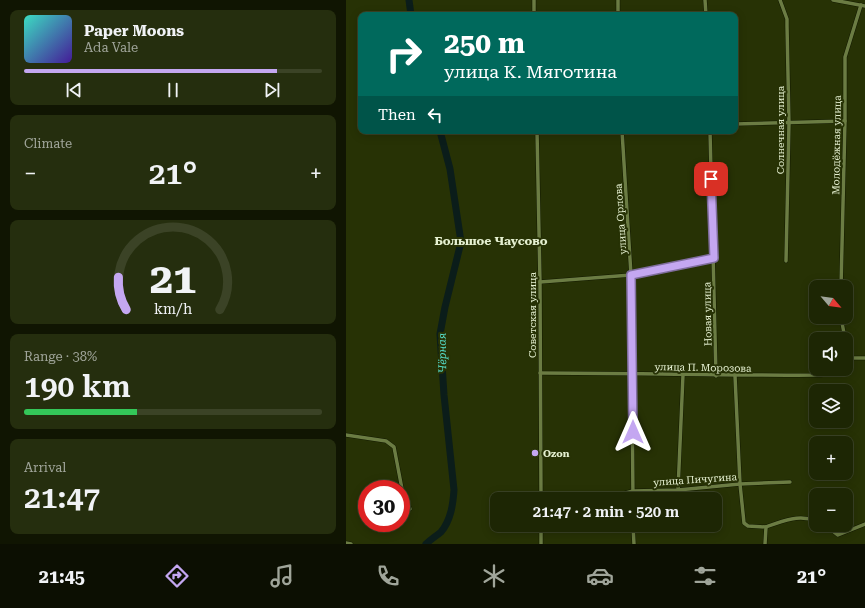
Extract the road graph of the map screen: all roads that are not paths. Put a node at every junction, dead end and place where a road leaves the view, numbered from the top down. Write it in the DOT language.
graph roads {
  1 [pos="534,0"];
  2 [pos="618,0"];
  3 [pos="705,0"];
  4 [pos="780,0"];
  5 [pos="833,0"];
  6 [pos="863,5"];
  7 [pos="534,12"];
  8 [pos="618,12"];
  9 [pos="706,12"];
  10 [pos="845,121"];
  11 [pos="789,123"];
  12 [pos="738,124"];
  13 [pos="537,134"];
  14 [pos="622,134"];
  15 [pos="710,134"];
  16 [pos="714,258"];
  17 [pos="786,261"];
  18 [pos="631,275"];
  19 [pos="841,280"];
  20 [pos="540,282"];
  21 [pos="865,358"];
  22 [pos="853,359"];
  23 [pos="540,373"];
  24 [pos="633,373"];
  25 [pos="683,375"];
  26 [pos="809,375"];
  27 [pos="716,376"];
  28 [pos="735,376"];
  29 [pos="346,435"];
  30 [pos="400,480"];
  31 [pos="790,482"];
  32 [pos="740,484"];
  33 [pos="678,490"];
  34 [pos="633,491"];
  35 [pos="541,492"];
  36 [pos="629,492"];
  37 [pos="809,518"];
  38 [pos="865,524"];
  39 [pos="766,527"];
  40 [pos="853,529"];
  41 [pos="541,532"];
  42 [pos="634,532"];
  43 [pos="834,532"];
  44 [pos="845,532"];
  45 [pos="346,543"];
  46 [pos="351,544"];
  47 [pos="541,544"];
  48 [pos="634,544"];
  49 [pos="765,544"];
  1 -- 7 [label="street"];
  2 -- 8 [label="street"];
  3 -- 9 [label="street"];
  4 -- 11 [label="street, Солнечная улица"];
  5 -- 6 [label="street"];
  6 -- 10 [label="street, Молодёжная улица"];
  10 -- 11 [label="street"];
  10 -- 19 [label="street, Молодёжная улица"];
  11 -- 12 [label="street"];
  11 -- 17 [label="street, Солнечная улица"];
  13 -- 20 [label="street, Советская улица"];
  14 -- 18 [label="street, улица Орлова"];
  15 -- 16 [label="street, Новая улица"];
  16 -- 18 [label="street"];
  16 -- 27 [label="street, Новая улица"];
  18 -- 20 [label="street"];
  18 -- 24 [label="street, улица Орлова"];
  20 -- 23 [label="street, Советская улица"];
  21 -- 22 [label="street"];
  23 -- 24 [label="street, улица П. Морозова"];
  23 -- 35 [label="street, Советская улица"];
  24 -- 25 [label="street, улица П. Морозова"];
  24 -- 34 [label="street, улица Орлова"];
  25 -- 27 [label="street, улица П. Морозова"];
  25 -- 33 [label="street"];
  26 -- 28 [label="street, улица П. Морозова"];
  27 -- 28 [label="street, улица П. Морозова"];
  28 -- 32 [label="street"];
  29 -- 30 [label="street"];
  31 -- 32 [label="street, улица Пичугина"];
  32 -- 33 [label="street, улица Пичугина"];
  32 -- 39 [label="street"];
  33 -- 34 [label="street, улица Пичугина"];
  34 -- 36 [label="street, улица Пичугина"];
  37 -- 39 [label="street"];
  38 -- 40 [label="street"];
  39 -- 49 [label="street"];
  41 -- 47 [label="street"];
  42 -- 48 [label="street"];
  43 -- 44 [label="street"];
  45 -- 46 [label="street"];
}
